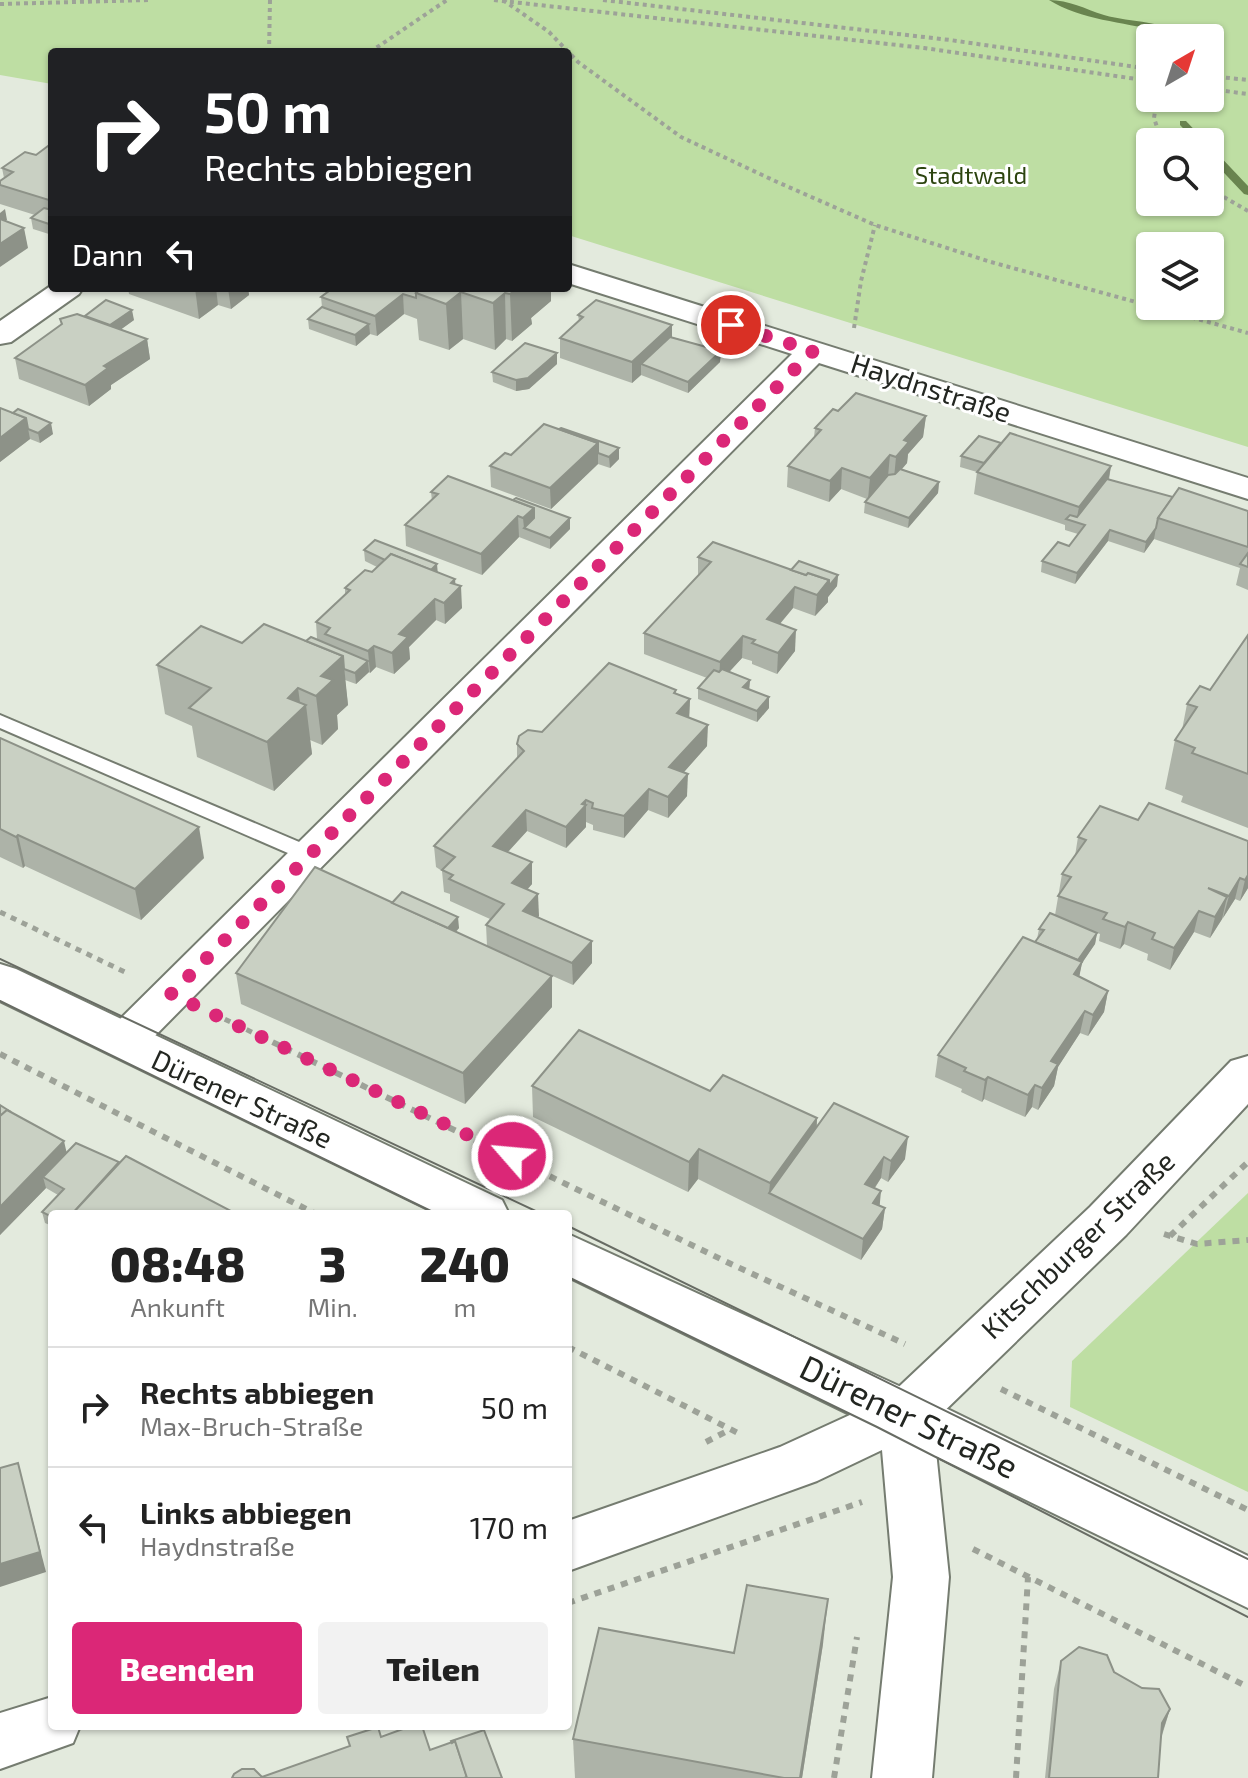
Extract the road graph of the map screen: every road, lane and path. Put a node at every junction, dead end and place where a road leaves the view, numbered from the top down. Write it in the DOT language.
graph roads {
  1 [pos="150,0"];
  2 [pos="270,0"];
  3 [pos="447,0"];
  4 [pos="494,0"];
  5 [pos="504,0"];
  6 [pos="603,0"];
  7 [pos="0,4"];
  8 [pos="269,48"];
  9 [pos="376,48"];
  10 [pos="564,48"];
  11 [pos="572,56"];
  12 [pos="1136,67"];
  13 [pos="1224,77"];
  14 [pos="1136,79"];
  15 [pos="1248,80"];
  16 [pos="1224,91"];
  17 [pos="1248,94"];
  18 [pos="1224,197"];
  19 [pos="1248,211"];
  20 [pos="875,225"];
  21 [pos="572,274"];
  22 [pos="62,292"];
  23 [pos="1248,333"];
  24 [pos="0,335"];
  25 [pos="821,354"];
  26 [pos="1248,489"];
  27 [pos="0,721"];
  28 [pos="311,855"];
  29 [pos="0,912"];
  30 [pos="0,981"];
  31 [pos="171,994"];
  32 [pos="123,1042"];
  33 [pos="0,1054"];
  34 [pos="1248,1074"];
  35 [pos="1248,1162"];
  36 [pos="308,1210"];
  37 [pos="476,1210"];
  38 [pos="1108,1221"];
  39 [pos="1170,1236"];
  40 [pos="1248,1240"];
  41 [pos="572,1256"];
  42 [pos="954,1366"];
  43 [pos="906,1414"];
  44 [pos="873,1499"];
  45 [pos="1248,1510"];
  46 [pos="572,1545"];
  47 [pos="1028,1577"];
  48 [pos="1248,1583"];
  49 [pos="572,1602"];
  50 [pos="48,1725"];
  51 [pos="0,1741"];
  52 [pos="902,1778"];
  53 [pos="1016,1778"];
  1 -- 7 [label="path"];
  2 -- 8 [label="path"];
  3 -- 9 [label="path"];
  4 -- 5 [label="path"];
  5 -- 10 [label="path"];
  5 -- 14 [label="path"];
  6 -- 12 [label="path"];
  11 -- 20 [label="path"];
  13 -- 15 [label="path"];
  16 -- 17 [label="path"];
  18 -- 19 [label="path"];
  20 -- 23 [label="path"];
  20 -- 25 [label="path"];
  21 -- 25 [label="street, Haydnstraße"];
  22 -- 24 [label="street"];
  25 -- 26 [label="street, Haydnstraße"];
  25 -- 28 [label="street"];
  27 -- 28 [label="lane"];
  28 -- 31 [label="street"];
  29 -- 31 [label="path"];
  30 -- 32 [label="street, Dürener Straße"];
  31 -- 32 [label="street"];
  31 -- 42 [label="path"];
  32 -- 37 [label="street, Dürener Straße"];
  33 -- 36 [label="path"];
  34 -- 38 [label="street, Kitschburger Straße"];
  35 -- 39 [label="path"];
  38 -- 39 [label="path"];
  38 -- 42 [label="street, Kitschburger Straße"];
  39 -- 40 [label="path"];
  41 -- 43 [label="street, Dürener Straße"];
  42 -- 43 [label="street, Kitschburger Straße"];
  42 -- 45 [label="path"];
  43 -- 46 [label="street"];
  43 -- 48 [label="street, Dürener Straße"];
  43 -- 52 [label="street"];
  44 -- 49 [label="path"];
  47 -- 53 [label="path"];
  50 -- 51 [label="street"];
}
